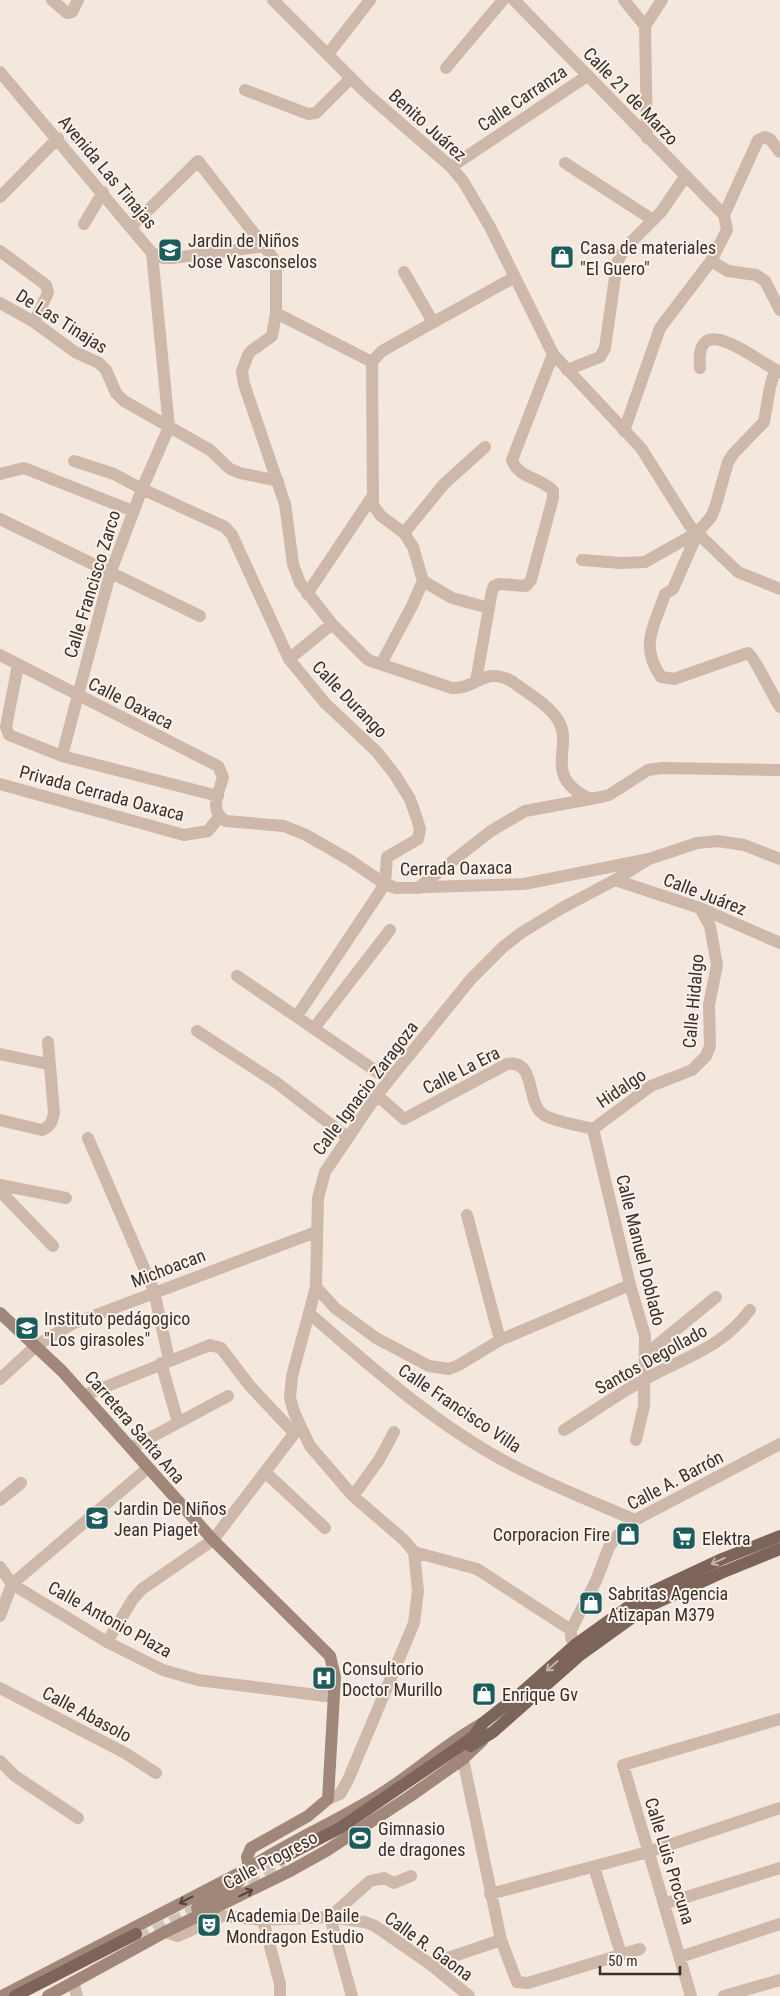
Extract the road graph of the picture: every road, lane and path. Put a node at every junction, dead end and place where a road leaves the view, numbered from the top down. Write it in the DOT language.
graph roads {
  1 [pos="52,0"];
  2 [pos="78,0"];
  3 [pos="273,0"];
  4 [pos="370,0"];
  5 [pos="503,0"];
  6 [pos="514,0"];
  7 [pos="624,0"];
  8 [pos="662,0"];
  9 [pos="645,26"];
  10 [pos="328,54"];
  11 [pos="446,68"];
  12 [pos="0,72"];
  13 [pos="587,76"];
  14 [pos="351,78"];
  15 [pos="245,90"];
  16 [pos="58,138"];
  17 [pos="647,138"];
  18 [pos="775,140"];
  19 [pos="780,152"];
  20 [pos="565,163"];
  21 [pos="451,167"];
  22 [pos="685,176"];
  23 [pos="103,192"];
  24 [pos="0,197"];
  25 [pos="724,215"];
  26 [pos="653,220"];
  27 [pos="84,224"];
  28 [pos="131,227"];
  29 [pos="266,246"];
  30 [pos="0,251"];
  31 [pos="152,254"];
  32 [pos="711,261"];
  33 [pos="404,272"];
  34 [pos="513,278"];
  35 [pos="0,303"];
  36 [pos="780,310"];
  37 [pos="276,313"];
  38 [pos="34,322"];
  39 [pos="433,322"];
  40 [pos="553,354"];
  41 [pos="372,362"];
  42 [pos="700,368"];
  43 [pos="567,370"];
  44 [pos="778,371"];
  45 [pos="169,427"];
  46 [pos="624,431"];
  47 [pos="484,446"];
  48 [pos="74,461"];
  49 [pos="0,474"];
  50 [pos="278,481"];
  51 [pos="142,489"];
  52 [pos="372,497"];
  53 [pos="133,511"];
  54 [pos="0,519"];
  55 [pos="698,532"];
  56 [pos="404,533"];
  57 [pos="582,560"];
  58 [pos="110,574"];
  59 [pos="423,582"];
  60 [pos="780,589"];
  61 [pos="307,594"];
  62 [pos="489,608"];
  63 [pos="200,616"];
  64 [pos="332,624"];
  65 [pos="0,655"];
  66 [pos="289,659"];
  67 [pos="381,664"];
  68 [pos="18,665"];
  69 [pos="476,681"];
  70 [pos="77,695"];
  71 [pos="780,707"];
  72 [pos="62,756"];
  73 [pos="780,770"];
  74 [pos="0,784"];
  75 [pos="218,796"];
  76 [pos="590,799"];
  77 [pos="219,817"];
  78 [pos="649,859"];
  79 [pos="780,859"];
  80 [pos="615,880"];
  81 [pos="385,884"];
  82 [pos="418,888"];
  83 [pos="700,908"];
  84 [pos="390,930"];
  85 [pos="780,944"];
  86 [pos="237,976"];
  87 [pos="297,1016"];
  88 [pos="315,1027"];
  89 [pos="197,1031"];
  90 [pos="48,1042"];
  91 [pos="0,1054"];
  92 [pos="48,1064"];
  93 [pos="697,1067"];
  94 [pos="389,1080"];
  95 [pos="377,1094"];
  96 [pos="0,1120"];
  97 [pos="593,1129"];
  98 [pos="347,1137"];
  99 [pos="88,1138"];
  100 [pos="0,1185"];
  101 [pos="0,1191"];
  102 [pos="66,1198"];
  103 [pos="467,1215"];
  104 [pos="316,1232"];
  105 [pos="53,1246"];
  106 [pos="630,1285"];
  107 [pos="316,1288"];
  108 [pos="154,1291"];
  109 [pos="716,1297"];
  110 [pos="750,1310"];
  111 [pos="0,1313"];
  112 [pos="309,1313"];
  113 [pos="500,1340"];
  114 [pos="37,1346"];
  115 [pos="645,1355"];
  116 [pos="165,1361"];
  117 [pos="0,1379"];
  118 [pos="643,1380"];
  119 [pos="85,1395"];
  120 [pos="228,1396"];
  121 [pos="178,1422"];
  122 [pos="297,1430"];
  123 [pos="564,1430"];
  124 [pos="394,1432"];
  125 [pos="636,1440"];
  126 [pos="780,1444"];
  127 [pos="131,1448"];
  128 [pos="148,1468"];
  129 [pos="265,1472"];
  130 [pos="21,1483"];
  131 [pos="353,1496"];
  132 [pos="0,1500"];
  133 [pos="635,1520"];
  134 [pos="325,1528"];
  135 [pos="780,1536"];
  136 [pos="212,1540"];
  137 [pos="780,1549"];
  138 [pos="414,1552"];
  139 [pos="0,1568"];
  140 [pos="12,1584"];
  141 [pos="0,1616"];
  142 [pos="571,1630"];
  143 [pos="107,1642"];
  144 [pos="575,1645"];
  145 [pos="0,1688"];
  146 [pos="333,1697"];
  147 [pos="780,1718"];
  148 [pos="483,1723"];
  149 [pos="493,1732"];
  150 [pos="463,1759"];
  151 [pos="0,1761"];
  152 [pos="156,1774"];
  153 [pos="328,1799"];
  154 [pos="780,1808"];
  155 [pos="78,1818"];
  156 [pos="648,1852"];
  157 [pos="594,1867"];
  158 [pos="249,1868"];
  159 [pos="780,1868"];
  160 [pos="411,1876"];
  161 [pos="274,1879"];
  162 [pos="490,1894"];
  163 [pos="664,1904"];
  164 [pos="167,1911"];
  165 [pos="330,1917"];
  166 [pos="263,1920"];
  167 [pos="187,1922"];
  168 [pos="780,1924"];
  169 [pos="138,1932"];
  170 [pos="166,1932"];
  171 [pos="501,1940"];
  172 [pos="640,1949"];
  173 [pos="621,1954"];
  174 [pos="680,1956"];
  175 [pos="430,1964"];
  176 [pos="780,1980"];
  177 [pos="73,1982"];
  178 [pos="761,1992"];
  179 [pos="2,1996"];
  180 [pos="15,1996"];
  181 [pos="33,1996"];
  182 [pos="48,1996"];
  183 [pos="77,1996"];
  184 [pos="280,1996"];
  185 [pos="352,1996"];
  186 [pos="469,1996"];
  187 [pos="691,1996"];
  188 [pos="724,1996"];
  1 -- 2 [label="street"];
  3 -- 10 [label="street, Benito Juárez"];
  4 -- 10 [label="street"];
  5 -- 11 [label="street"];
  6 -- 13 [label="street, Calle 21 de Marzo"];
  7 -- 9 [label="street"];
  8 -- 9 [label="street"];
  9 -- 17 [label="street"];
  10 -- 14 [label="street, Benito Juárez"];
  12 -- 16 [label="street, Avenida Las Tinajas"];
  13 -- 17 [label="street, Calle 21 de Marzo"];
  13 -- 21 [label="street, Calle Carranza"];
  14 -- 15 [label="street"];
  14 -- 21 [label="street, Benito Juárez"];
  16 -- 23 [label="street, Avenida Las Tinajas"];
  16 -- 24 [label="street"];
  17 -- 22 [label="street, Calle 21 de Marzo"];
  18 -- 19 [label="street"];
  18 -- 25 [label="street"];
  20 -- 26 [label="street"];
  21 -- 34 [label="street, Benito Juárez"];
  22 -- 25 [label="street, Calle 21 de Marzo"];
  22 -- 26 [label="street"];
  23 -- 27 [label="street"];
  23 -- 28 [label="street, Avenida Las Tinajas"];
  25 -- 32 [label="street"];
  26 -- 43 [label="street"];
  28 -- 29 [label="street"];
  28 -- 31 [label="street, Avenida Las Tinajas"];
  29 -- 31 [label="street"];
  29 -- 37 [label="street"];
  30 -- 38 [label="street"];
  31 -- 45 [label="street, Avenida Las Tinajas"];
  32 -- 36 [label="street"];
  32 -- 46 [label="street"];
  33 -- 39 [label="street"];
  34 -- 39 [label="street"];
  34 -- 40 [label="street, Benito Juárez"];
  35 -- 38 [label="street, De Las Tinajas"];
  37 -- 41 [label="street"];
  37 -- 50 [label="street"];
  38 -- 45 [label="street, De Las Tinajas"];
  39 -- 41 [label="street"];
  40 -- 43 [label="street, Benito Juárez"];
  40 -- 62 [label="street"];
  41 -- 52 [label="street"];
  42 -- 44 [label="street"];
  43 -- 46 [label="street, Benito Juárez"];
  44 -- 55 [label="street"];
  45 -- 50 [label="street, De Las Tinajas"];
  45 -- 51 [label="street, Calle Francisco Zarco"];
  46 -- 55 [label="street, Benito Juárez"];
  47 -- 56 [label="street"];
  48 -- 51 [label="street, Calle Durango"];
  49 -- 53 [label="street"];
  50 -- 61 [label="street"];
  51 -- 53 [label="street, Calle Francisco Zarco"];
  51 -- 66 [label="street, Calle Durango"];
  52 -- 56 [label="street"];
  52 -- 61 [label="street"];
  53 -- 58 [label="street, Calle Francisco Zarco"];
  54 -- 58 [label="street"];
  55 -- 57 [label="street"];
  55 -- 60 [label="street, Benito Juárez"];
  55 -- 71 [label="street"];
  56 -- 59 [label="street"];
  58 -- 63 [label="street"];
  58 -- 70 [label="street, Calle Francisco Zarco"];
  59 -- 62 [label="street"];
  59 -- 67 [label="street"];
  61 -- 64 [label="street"];
  62 -- 69 [label="street"];
  64 -- 66 [label="street"];
  64 -- 67 [label="street"];
  65 -- 68 [label="street, Calle Oaxaca"];
  66 -- 81 [label="street, Calle Durango"];
  67 -- 69 [label="street"];
  68 -- 70 [label="street, Calle Oaxaca"];
  68 -- 72 [label="street"];
  69 -- 76 [label="street"];
  70 -- 72 [label="street, Calle Francisco Zarco"];
  70 -- 75 [label="street, Calle Oaxaca"];
  72 -- 75 [label="street"];
  73 -- 76 [label="street"];
  74 -- 77 [label="street, Privada Cerrada Oaxaca"];
  75 -- 77 [label="street, Calle Oaxaca"];
  76 -- 82 [label="street"];
  77 -- 81 [label="street, Cerrada Oaxaca"];
  78 -- 79 [label="street"];
  78 -- 80 [label="street, Calle Ignacio Zaragoza"];
  78 -- 82 [label="street, Cerrada Oaxaca"];
  80 -- 83 [label="street, Calle Juárez"];
  80 -- 94 [label="street, Calle Ignacio Zaragoza"];
  81 -- 82 [label="street, Cerrada Oaxaca"];
  81 -- 87 [label="street"];
  83 -- 85 [label="street, Calle Juárez"];
  83 -- 93 [label="street, Calle Hidalgo"];
  84 -- 88 [label="street"];
  86 -- 87 [label="street"];
  87 -- 88 [label="street"];
  88 -- 94 [label="street"];
  89 -- 98 [label="street"];
  90 -- 92 [label="street"];
  91 -- 92 [label="street"];
  92 -- 96 [label="street"];
  93 -- 97 [label="street, Hidalgo"];
  94 -- 95 [label="street, Calle Ignacio Zaragoza"];
  95 -- 97 [label="street, Calle La Era"];
  95 -- 98 [label="street, Calle Ignacio Zaragoza"];
  97 -- 106 [label="street, Calle Manuel Doblado"];
  98 -- 104 [label="street, Calle Ignacio Zaragoza"];
  99 -- 108 [label="street"];
  100 -- 102 [label="street"];
  101 -- 105 [label="street"];
  103 -- 113 [label="street"];
  104 -- 107 [label="street, Calle Ignacio Zaragoza"];
  104 -- 108 [label="street, Michoacan"];
  106 -- 113 [label="street"];
  106 -- 115 [label="street, Calle Manuel Doblado"];
  107 -- 112 [label="street, Calle Ignacio Zaragoza"];
  107 -- 113 [label="street"];
  108 -- 114 [label="street, Michoacan"];
  108 -- 116 [label="street"];
  109 -- 115 [label="street"];
  110 -- 118 [label="street, Santos Degollado"];
  111 -- 114 [label="main road, Carretera Santa Ana"];
  112 -- 122 [label="street, Calle Ignacio Zaragoza"];
  112 -- 133 [label="street, Calle Francisco Villa"];
  114 -- 117 [label="street, Michoacan"];
  114 -- 119 [label="main road, Carretera Santa Ana"];
  115 -- 118 [label="street, Calle Manuel Doblado"];
  116 -- 119 [label="street"];
  116 -- 121 [label="street"];
  116 -- 122 [label="street"];
  118 -- 123 [label="street, Santos Degollado"];
  118 -- 125 [label="street, Calle Manuel Doblado"];
  119 -- 127 [label="main road, Carretera Santa Ana"];
  120 -- 121 [label="street"];
  121 -- 127 [label="street"];
  122 -- 129 [label="street"];
  122 -- 131 [label="street, Calle Ignacio Zaragoza"];
  124 -- 131 [label="street"];
  126 -- 133 [label="street, Calle A. Barrón"];
  127 -- 128 [label="main road, Carretera Santa Ana"];
  128 -- 136 [label="main road, Carretera Santa Ana"];
  128 -- 140 [label="street"];
  129 -- 134 [label="street"];
  129 -- 136 [label="street"];
  130 -- 132 [label="street"];
  131 -- 138 [label="street, Calle Ignacio Zaragoza"];
  133 -- 142 [label="street, Calle A. Barrón"];
  135 -- 144 [label="main road, one-way"];
  136 -- 143 [label="street"];
  136 -- 146 [label="main road, Carretera Santa Ana"];
  137 -- 149 [label="main road"];
  138 -- 142 [label="street"];
  138 -- 153 [label="street"];
  139 -- 140 [label="street, Calle Antonio Plaza"];
  140 -- 141 [label="street"];
  140 -- 143 [label="street, Calle Antonio Plaza"];
  142 -- 144 [label="street"];
  143 -- 146 [label="street, Calle Antonio Plaza"];
  144 -- 148 [label="main road, one-way"];
  145 -- 152 [label="street, Calle Abasolo"];
  146 -- 153 [label="main road, Carretera Santa Ana"];
  147 -- 156 [label="street, Calle Luis Procuna"];
  148 -- 149 [label="main road"];
  148 -- 158 [label="main road"];
  149 -- 150 [label="main road, Calle Progreso"];
  150 -- 161 [label="main road, Calle Progreso"];
  150 -- 162 [label="street"];
  151 -- 155 [label="street"];
  153 -- 158 [label="main road"];
  154 -- 156 [label="street"];
  156 -- 157 [label="street"];
  156 -- 163 [label="street, Calle Luis Procuna"];
  157 -- 162 [label="street"];
  157 -- 173 [label="street"];
  158 -- 161 [label="main road"];
  158 -- 164 [label="main road, one-way"];
  158 -- 167 [label="main road"];
  159 -- 163 [label="street"];
  160 -- 165 [label="street"];
  167 -- 161 [label="main road, Calle Progreso, one-way"];
  162 -- 171 [label="street"];
  163 -- 174 [label="street, Calle Luis Procuna"];
  164 -- 169 [label="main road"];
  164 -- 170 [label="main road"];
  165 -- 166 [label="street, Calle R. Gaona"];
  165 -- 175 [label="street, Calle R. Gaona"];
  165 -- 185 [label="street"];
  166 -- 170 [label="street, Calle R. Gaona"];
  166 -- 184 [label="street"];
  167 -- 170 [label="main road, Calle Progreso"];
  168 -- 174 [label="street"];
  169 -- 170 [label="main road"];
  169 -- 179 [label="main road"];
  169 -- 180 [label="main road"];
  169 -- 181 [label="main road"];
  170 -- 177 [label="main road, Calle Progreso"];
  171 -- 173 [label="street"];
  171 -- 175 [label="street"];
  172 -- 173 [label="street"];
  174 -- 187 [label="street, Calle Luis Procuna"];
  175 -- 186 [label="street, Calle R. Gaona"];
  176 -- 178 [label="street"];
  177 -- 182 [label="main road, Calle Progreso"];
  177 -- 183 [label="street"];
  178 -- 188 [label="street"];
}
